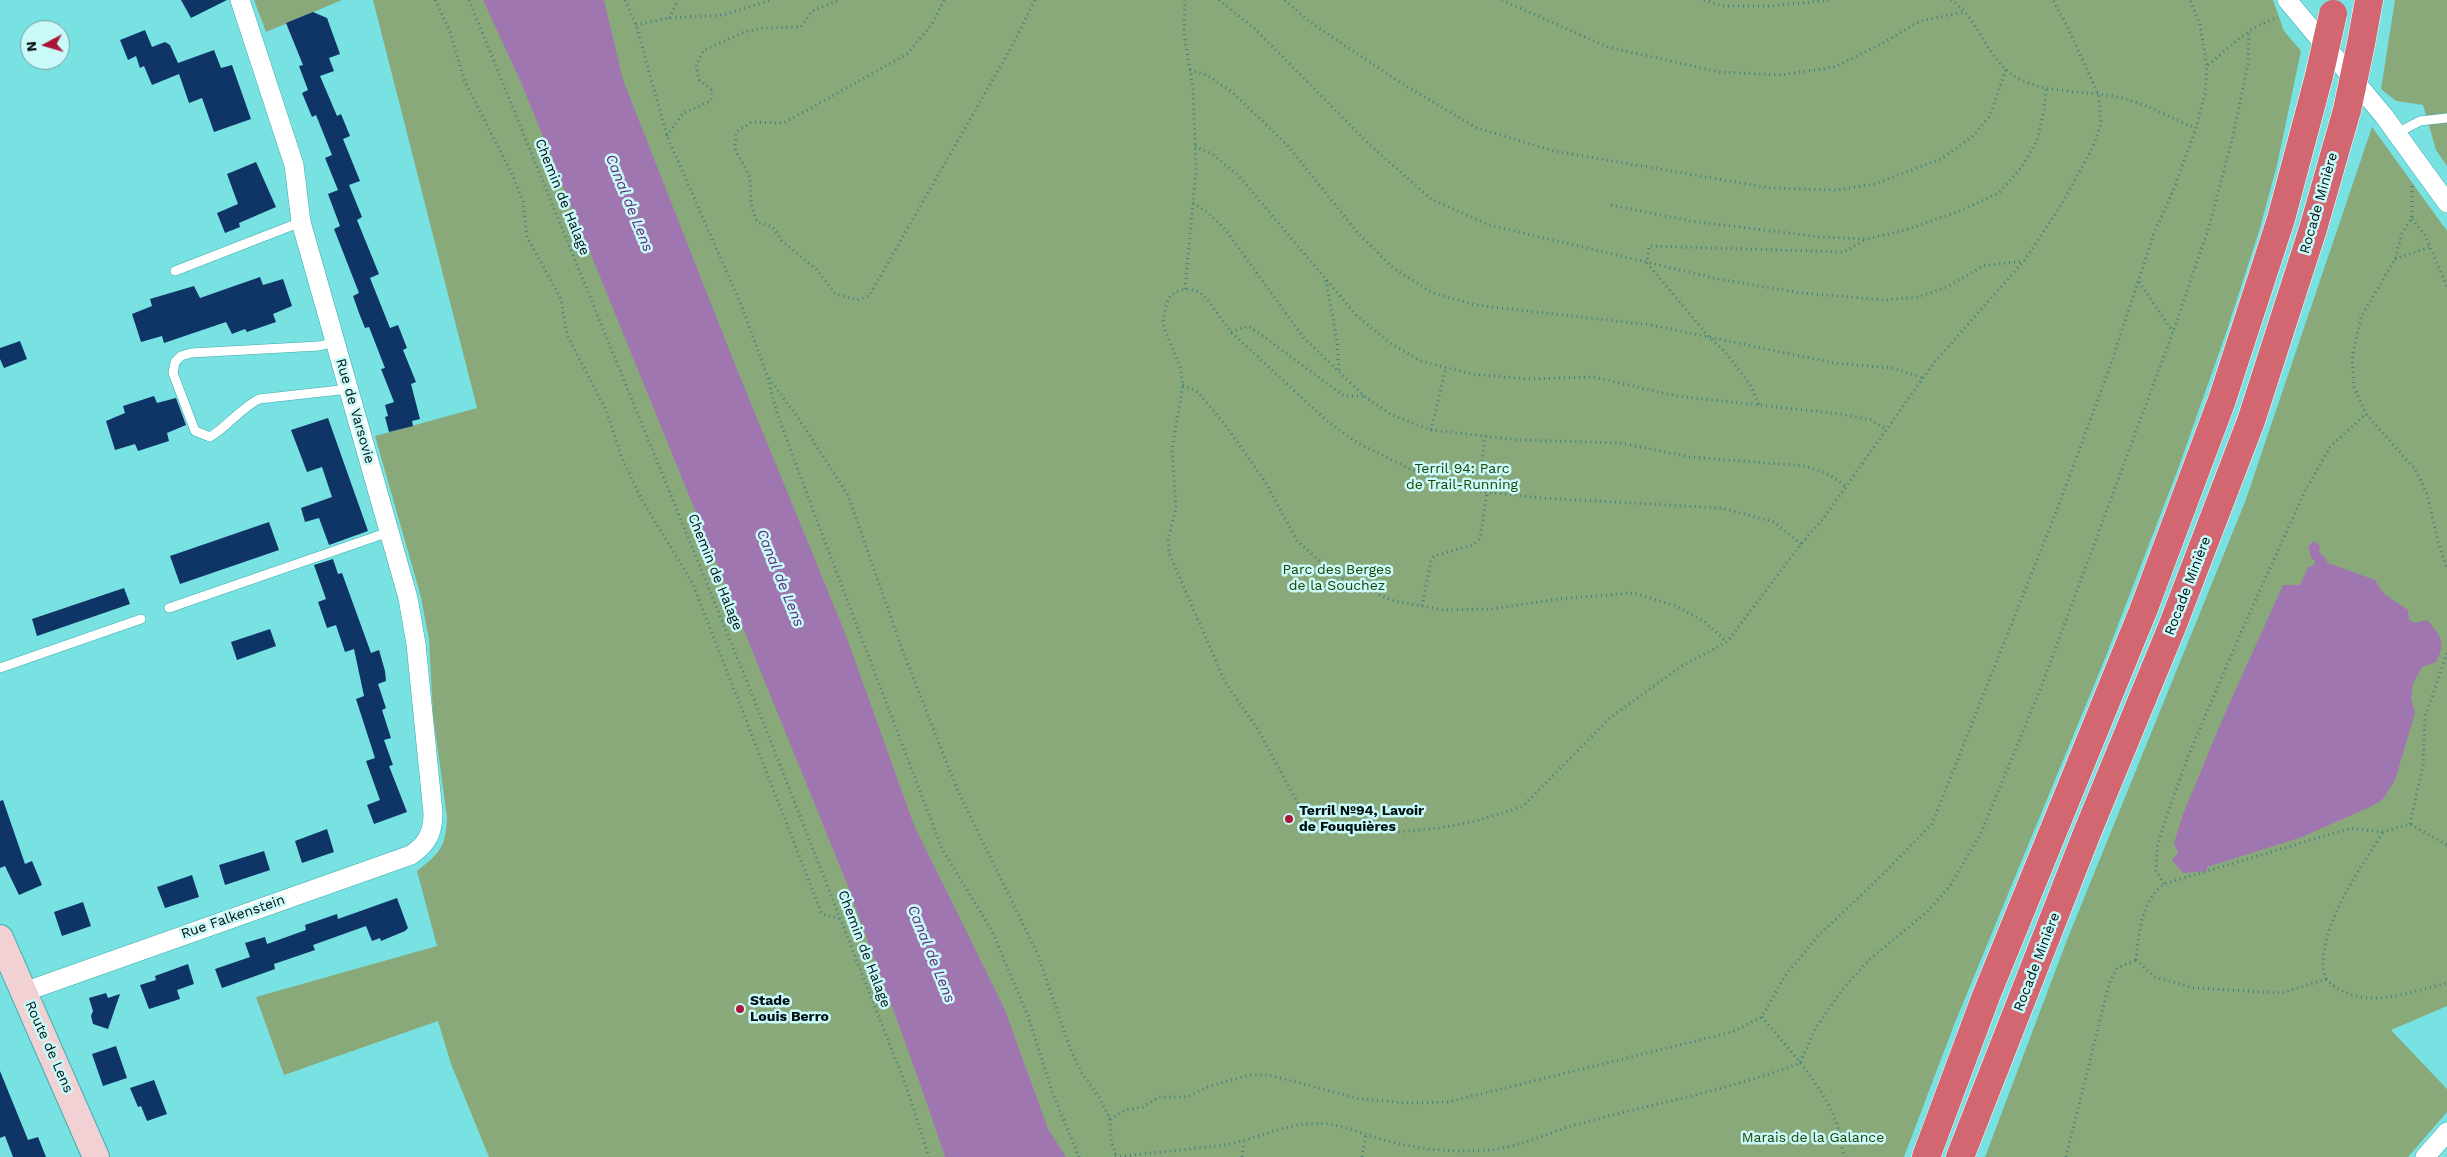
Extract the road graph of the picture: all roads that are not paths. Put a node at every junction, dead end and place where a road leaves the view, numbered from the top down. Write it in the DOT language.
graph roads {
  1 [pos="240,0"];
  2 [pos="2369,0"];
  3 [pos="2291,4"];
  4 [pos="2334,7"];
  5 [pos="2447,118"];
  6 [pos="2397,133"];
  7 [pos="2447,203"];
  8 [pos="301,222"];
  9 [pos="175,271"];
  10 [pos="334,342"];
  11 [pos="347,386"];
  12 [pos="389,532"];
  13 [pos="169,608"];
  14 [pos="141,619"];
  15 [pos="0,668"];
  16 [pos="432,830"];
  17 [pos="0,938"];
  18 [pos="24,992"];
  19 [pos="2447,1132"];
  20 [pos="96,1157"];
  21 [pos="1926,1157"];
  22 [pos="1960,1157"];
  23 [pos="2425,1157"];
  1 -- 8 [label="street, Rue de Varsovie"];
  2 -- 22 [label="highway, Rocade Minière, bridge"];
  3 -- 6 [label="street"];
  4 -- 21 [label="highway, bridge"];
  5 -- 6 [label="lane"];
  6 -- 7 [label="street"];
  8 -- 9 [label="lane"];
  8 -- 10 [label="street, Rue de Varsovie"];
  10 -- 11 [label="street, Rue de Varsovie"];
  10 -- 11 [label="lane"];
  11 -- 12 [label="street, Rue de Varsovie"];
  12 -- 13 [label="lane"];
  12 -- 16 [label="street, Rue de Varsovie"];
  14 -- 15 [label="lane"];
  16 -- 18 [label="street, Rue Falkenstein"];
  17 -- 18 [label="street, Route de Lens"];
  18 -- 20 [label="street, Route de Lens"];
  19 -- 23 [label="street"];
}
